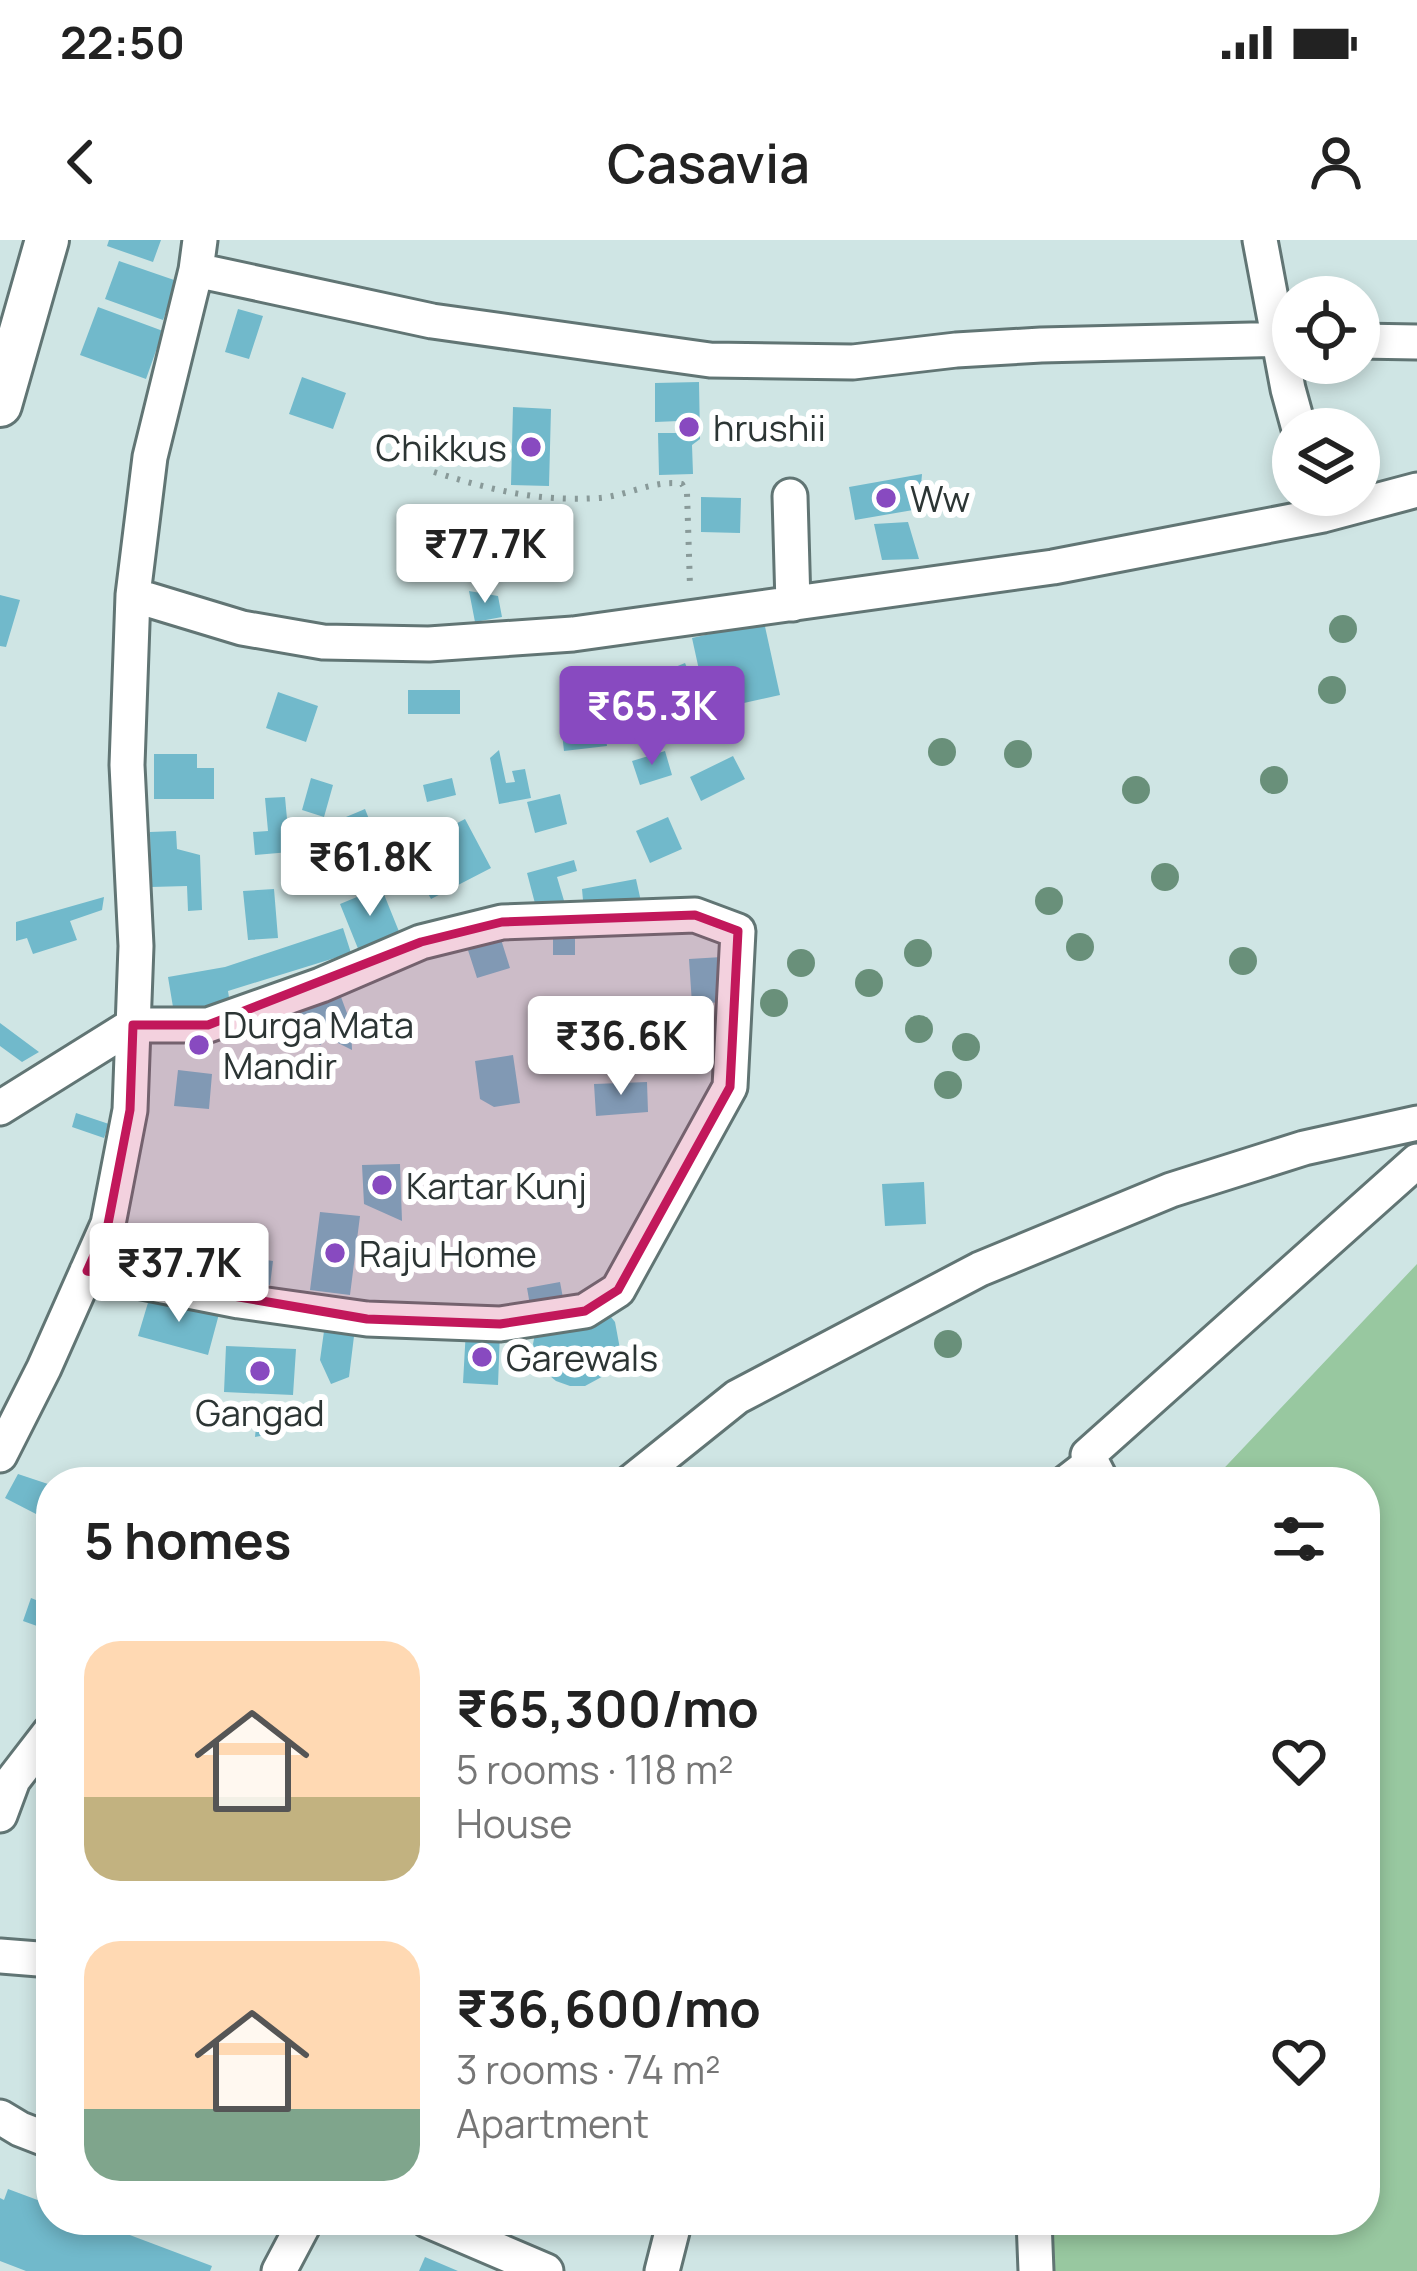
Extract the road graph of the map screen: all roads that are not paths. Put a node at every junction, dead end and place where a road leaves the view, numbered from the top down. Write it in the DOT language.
graph roads {
  1 [pos="46,240"];
  2 [pos="1260,240"];
  3 [pos="198,255"];
  4 [pos="1272,286"];
  5 [pos="1272,339"];
  6 [pos="1380,341"];
  7 [pos="1417,342"];
  8 [pos="0,405"];
  9 [pos="1417,490"];
  10 [pos="790,496"];
  11 [pos="1380,496"];
  12 [pos="1273,516"];
  13 [pos="133,595"];
  14 [pos="793,604"];
  15 [pos="133,1025"];
  16 [pos="0,1108"];
  17 [pos="1417,1123"];
  18 [pos="1417,1161"];
  19 [pos="87,1271"];
  20 [pos="0,1455"];
  21 [pos="650,1467"];
  22 [pos="1096,1467"];
  23 [pos="36,1751"];
  24 [pos="0,1815"];
  25 [pos="0,1956"];
  26 [pos="36,1959"];
  27 [pos="0,2117"];
  28 [pos="36,2135"];
  29 [pos="298,2235"];
  30 [pos="469,2235"];
  31 [pos="671,2235"];
  32 [pos="1035,2235"];
  33 [pos="279,2271"];
  34 [pos="546,2271"];
  35 [pos="662,2271"];
  36 [pos="1036,2271"];
  1 -- 8 [label="street"];
  2 -- 4 [label="street"];
  3 -- 5 [label="street"];
  3 -- 13 [label="street"];
  6 -- 7 [label="street"];
  9 -- 11 [label="street"];
  10 -- 14 [label="street"];
  12 -- 14 [label="street"];
  13 -- 14 [label="street"];
  13 -- 15 [label="street"];
  15 -- 16 [label="street"];
  15 -- 19 [label="street"];
  15 -- 19 [label="street"];
  17 -- 21 [label="street"];
  18 -- 22 [label="street"];
  19 -- 20 [label="street"];
  23 -- 24 [label="street"];
  25 -- 26 [label="street"];
  27 -- 28 [label="street"];
  29 -- 33 [label="street"];
  30 -- 34 [label="street"];
  31 -- 35 [label="street"];
  32 -- 36 [label="street"];
}
